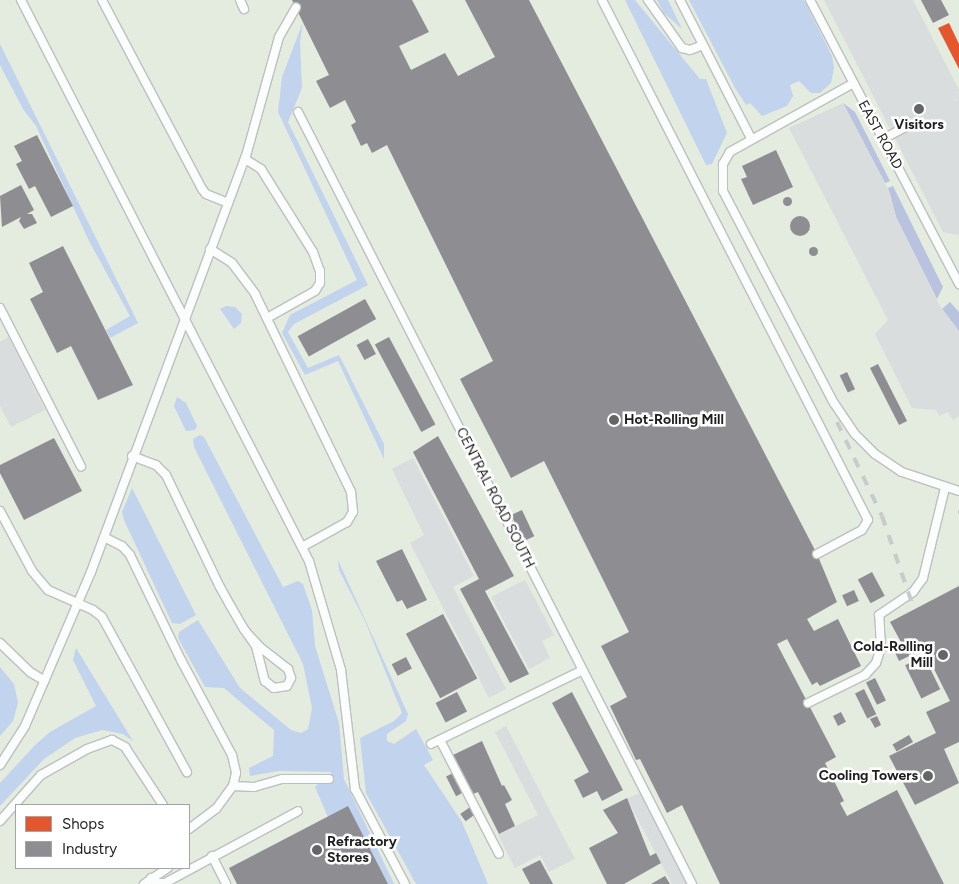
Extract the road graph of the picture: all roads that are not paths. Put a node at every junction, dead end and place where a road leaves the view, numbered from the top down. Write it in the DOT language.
graph roads {
  1 [pos="21,0"];
  2 [pos="102,0"];
  3 [pos="240,0"];
  4 [pos="602,0"];
  5 [pos="648,0"];
  6 [pos="680,0"];
  7 [pos="810,0"];
  8 [pos="296,8"];
  9 [pos="244,9"];
  10 [pos="702,45"];
  11 [pos="852,84"];
  12 [pos="298,112"];
  13 [pos="906,127"];
  14 [pos="751,138"];
  15 [pos="883,139"];
  16 [pos="245,159"];
  17 [pos="228,203"];
  18 [pos="210,250"];
  19 [pos="955,268"];
  20 [pos="959,284"];
  21 [pos="0,308"];
  22 [pos="267,318"];
  23 [pos="184,319"];
  24 [pos="132,456"];
  25 [pos="81,466"];
  26 [pos="945,488"];
  27 [pos="959,491"];
  28 [pos="0,511"];
  29 [pos="104,537"];
  30 [pos="302,547"];
  31 [pos="816,554"];
  32 [pos="78,604"];
  33 [pos="248,633"];
  34 [pos="0,644"];
  35 [pos="581,671"];
  36 [pos="45,681"];
  37 [pos="808,703"];
  38 [pos="440,740"];
  39 [pos="431,744"];
  40 [pos="0,765"];
  41 [pos="187,772"];
  42 [pos="329,779"];
  43 [pos="233,786"];
  44 [pos="15,804"];
  45 [pos="15,804"];
  46 [pos="162,804"];
  47 [pos="298,811"];
  48 [pos="0,821"];
  49 [pos="190,828"];
  50 [pos="499,854"];
  51 [pos="212,856"];
  52 [pos="166,869"];
  53 [pos="189,869"];
  54 [pos="190,869"];
  55 [pos="151,878"];
  56 [pos="144,884"];
  57 [pos="226,884"];
  58 [pos="405,884"];
  59 [pos="692,884"];
  1 -- 23 [label="lane"];
  2 -- 17 [label="lane"];
  3 -- 9 [label="lane"];
  4 -- 31 [label="lane"];
  5 -- 10 [label="lane"];
  6 -- 10 [label="lane"];
  7 -- 11 [label="lane, EAST ROAD"];
  8 -- 16 [label="lane"];
  10 -- 14 [label="lane"];
  11 -- 14 [label="lane"];
  11 -- 15 [label="lane, EAST ROAD"];
  12 -- 35 [label="lane, CENTRAL ROAD SOUTH"];
  13 -- 15 [label="lane"];
  14 -- 26 [label="lane"];
  15 -- 19 [label="lane, EAST ROAD"];
  16 -- 17 [label="lane"];
  16 -- 22 [label="lane"];
  17 -- 18 [label="lane"];
  18 -- 22 [label="lane"];
  18 -- 23 [label="lane"];
  19 -- 20 [label="lane, EAST ROAD"];
  21 -- 25 [label="lane"];
  22 -- 30 [label="lane"];
  23 -- 24 [label="lane"];
  23 -- 30 [label="lane"];
  24 -- 29 [label="lane"];
  24 -- 33 [label="lane"];
  26 -- 27 [label="lane"];
  26 -- 37 [label="lane"];
  28 -- 32 [label="lane"];
  29 -- 32 [label="lane"];
  29 -- 43 [label="lane"];
  30 -- 58 [label="lane"];
  32 -- 36 [label="lane"];
  32 -- 41 [label="lane"];
  33 -- 33 [label="lane"];
  34 -- 36 [label="lane"];
  35 -- 38 [label="lane"];
  35 -- 59 [label="lane, CENTRAL ROAD SOUTH"];
  36 -- 40 [label="lane"];
  38 -- 39 [label="lane"];
  38 -- 50 [label="lane"];
  42 -- 43 [label="lane"];
  43 -- 49 [label="lane"];
  44 -- 46 [label="lane"];
  45 -- 48 [label="lane"];
  47 -- 51 [label="lane"];
  51 -- 54 [label="lane"];
  51 -- 57 [label="lane"];
  52 -- 55 [label="lane"];
  53 -- 55 [label="lane"];
  55 -- 56 [label="lane"];
}
